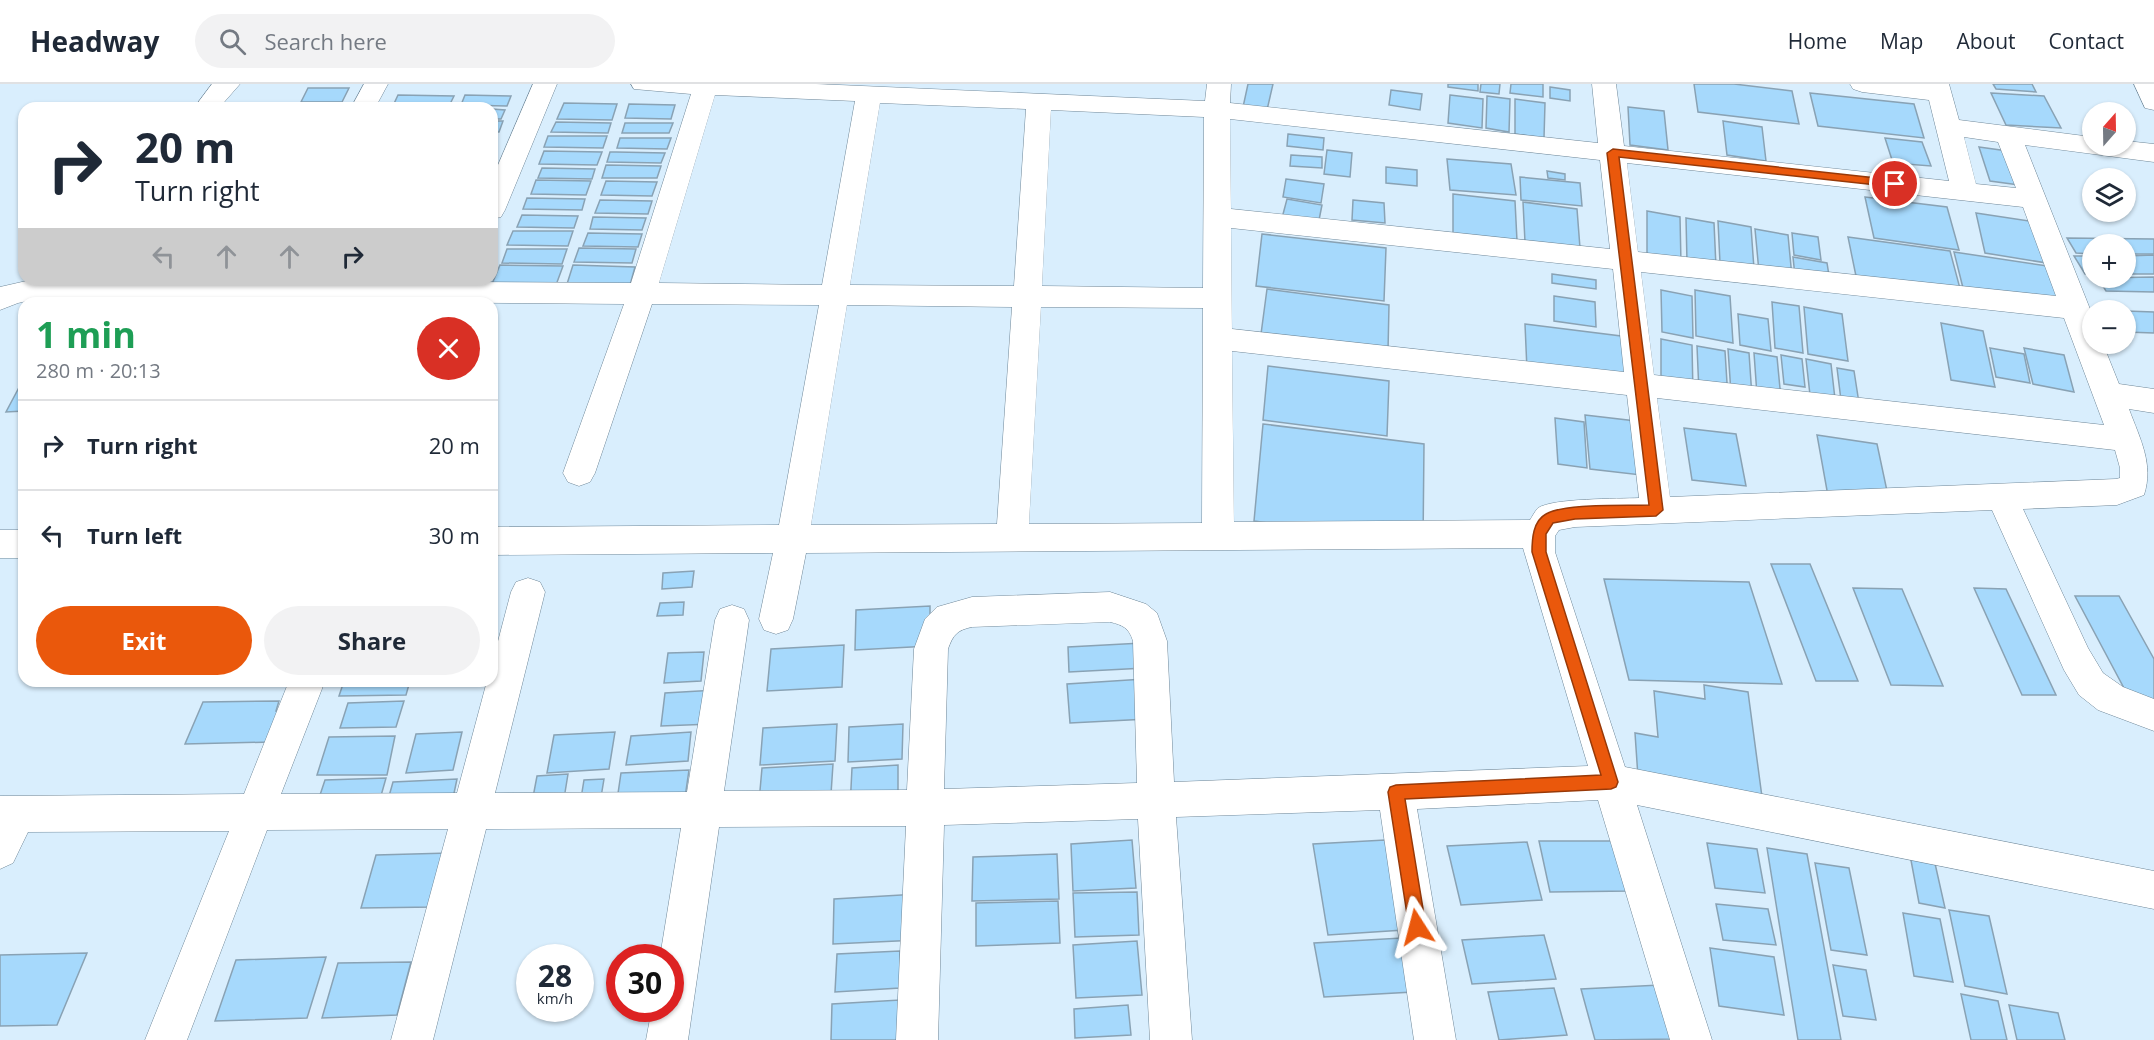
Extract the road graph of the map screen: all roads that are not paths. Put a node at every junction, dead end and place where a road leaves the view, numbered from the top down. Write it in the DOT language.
graph roads {
  1 [pos="228,84"];
  2 [pos="376,84"];
  3 [pos="545,84"];
  4 [pos="643,84"];
  5 [pos="1604,84"];
  6 [pos="1862,84"];
  7 [pos="2146,84"];
  8 [pos="705,87"];
  9 [pos="1938,88"];
  10 [pos="869,94"];
  11 [pos="1218,97"];
  12 [pos="211,102"];
  13 [pos="366,102"];
  14 [pos="1039,102"];
  15 [pos="2154,102"];
  16 [pos="1948,127"];
  17 [pos="2008,134"];
  18 [pos="2082,144"];
  19 [pos="2136,151"];
  20 [pos="1613,153"];
  21 [pos="2154,153"];
  22 [pos="1965,191"];
  23 [pos="498,196"];
  24 [pos="2033,199"];
  25 [pos="1217,217"];
  26 [pos="1626,260"];
  27 [pos="71,285"];
  28 [pos="106,285"];
  29 [pos="264,291"];
  30 [pos="458,291"];
  31 [pos="642,293"];
  32 [pos="835,294"];
  33 [pos="1027,296"];
  34 [pos="1217,298"];
  35 [pos="0,300"];
  36 [pos="2076,309"];
  37 [pos="1217,338"];
  38 [pos="1641,385"];
  39 [pos="2109,394"];
  40 [pos="2154,401"];
  41 [pos="2125,440"];
  42 [pos="579,473"];
  43 [pos="2002,497"];
  44 [pos="1656,510"];
  45 [pos="1539,534"];
  46 [pos="1218,536"];
  47 [pos="1012,537"];
  48 [pos="793,538"];
  49 [pos="498,540"];
  50 [pos="0,544"];
  51 [pos="18,544"];
  52 [pos="528,592"];
  53 [pos="776,619"];
  54 [pos="732,620"];
  55 [pos="305,687"];
  56 [pos="2154,715"];
  57 [pos="1611,782"];
  58 [pos="1396,792"];
  59 [pos="1156,800"];
  60 [pos="926,808"];
  61 [pos="703,809"];
  62 [pos="471,811"];
  63 [pos="255,812"];
  64 [pos="8,814"];
  65 [pos="0,850"];
  66 [pos="2154,890"];
  67 [pos="166,1040"];
  68 [pos="412,1040"];
  69 [pos="667,1040"];
  70 [pos="917,1040"];
  71 [pos="1172,1040"];
  72 [pos="1435,1040"];
  73 [pos="1691,1040"];
  1 -- 12 [label="street"];
  2 -- 13 [label="street"];
  3 -- 23 [label="street"];
  4 -- 8 [label="street"];
  5 -- 20 [label="street"];
  6 -- 9 [label="street"];
  7 -- 15 [label="street"];
  8 -- 10 [label="street"];
  8 -- 31 [label="street"];
  9 -- 16 [label="street"];
  10 -- 14 [label="street"];
  10 -- 32 [label="street"];
  11 -- 14 [label="street"];
  11 -- 20 [label="street"];
  11 -- 25 [label="street"];
  14 -- 33 [label="street"];
  16 -- 17 [label="street"];
  16 -- 22 [label="street"];
  17 -- 18 [label="street"];
  17 -- 24 [label="street"];
  19 -- 21 [label="street"];
  20 -- 22 [label="street"];
  20 -- 26 [label="street"];
  22 -- 24 [label="street"];
  24 -- 36 [label="street"];
  25 -- 26 [label="street"];
  25 -- 34 [label="street"];
  26 -- 36 [label="street"];
  26 -- 38 [label="street"];
  27 -- 35 [label="street"];
  28 -- 29 [label="street"];
  29 -- 30 [label="street"];
  30 -- 31 [label="street"];
  31 -- 32 [label="street"];
  31 -- 42 [label="street"];
  32 -- 33 [label="street"];
  32 -- 48 [label="street"];
  33 -- 34 [label="street"];
  33 -- 47 [label="street"];
  34 -- 37 [label="street"];
  36 -- 39 [label="street"];
  37 -- 38 [label="street"];
  37 -- 46 [label="street"];
  38 -- 41 [label="street"];
  38 -- 44 [label="street"];
  39 -- 40 [label="street"];
  39 -- 41 [label="street"];
  41 -- 43 [label="street"];
  43 -- 44 [label="street"];
  43 -- 56 [label="street"];
  44 -- 45 [label="street"];
  45 -- 46 [label="street"];
  45 -- 57 [label="street"];
  46 -- 47 [label="street"];
  47 -- 48 [label="street"];
  48 -- 49 [label="street"];
  48 -- 53 [label="street"];
  50 -- 51 [label="street"];
  52 -- 62 [label="street"];
  54 -- 61 [label="street"];
  55 -- 63 [label="street"];
  57 -- 58 [label="street"];
  57 -- 66 [label="street"];
  57 -- 73 [label="street"];
  58 -- 59 [label="street"];
  58 -- 72 [label="street"];
  59 -- 60 [label="street"];
  59 -- 60 [label="street"];
  59 -- 71 [label="street"];
  60 -- 61 [label="street"];
  60 -- 70 [label="street"];
  61 -- 62 [label="street"];
  61 -- 69 [label="street"];
  62 -- 63 [label="street"];
  62 -- 68 [label="street"];
  63 -- 64 [label="street"];
  63 -- 67 [label="street"];
  64 -- 65 [label="street"];
}
